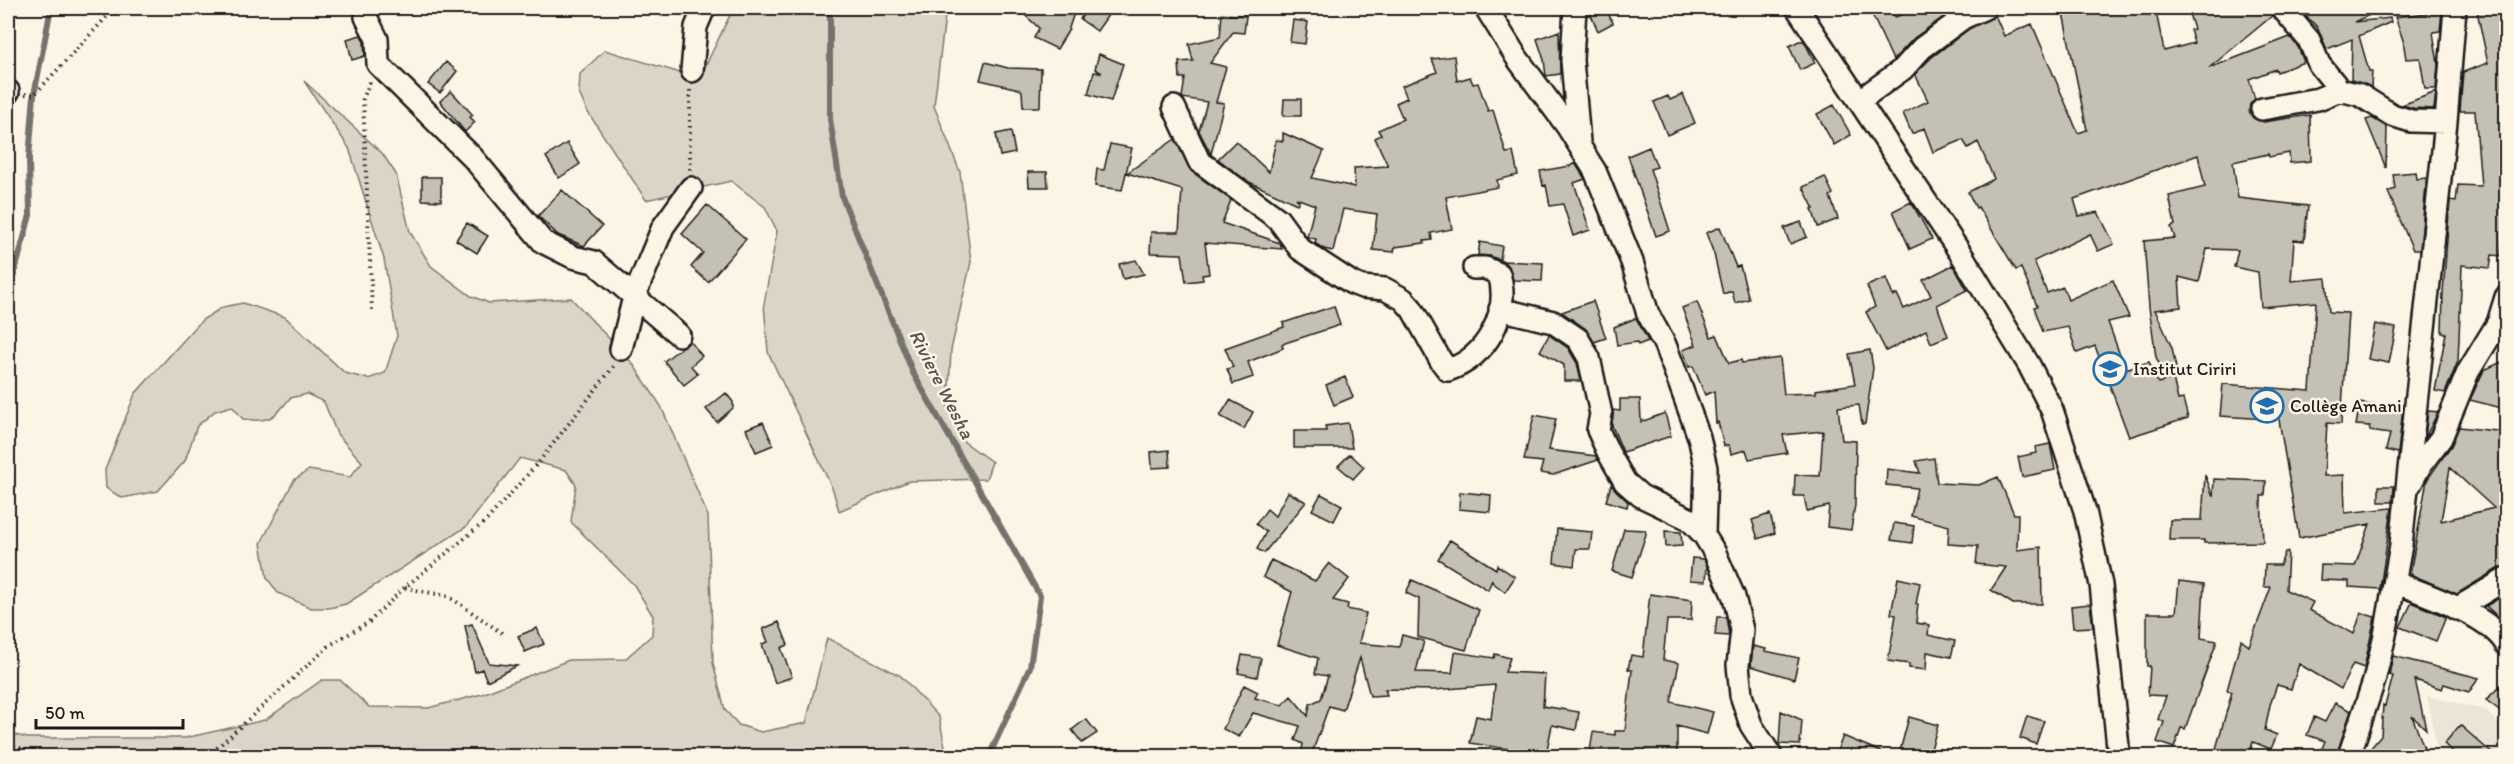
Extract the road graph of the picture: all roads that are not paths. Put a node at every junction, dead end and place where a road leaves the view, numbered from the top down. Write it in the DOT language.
graph roads {
  1 [pos="367,8"];
  2 [pos="704,8"];
  3 [pos="1486,8"];
  4 [pos="1575,8"];
  5 [pos="1985,8"];
  6 [pos="2282,8"];
  7 [pos="2456,8"];
  8 [pos="1805,12"];
  9 [pos="692,71"];
  10 [pos="2340,90"];
  11 [pos="1860,100"];
  12 [pos="1174,107"];
  13 [pos="2262,109"];
  14 [pos="2446,122"];
  15 [pos="1580,145"];
  16 [pos="691,188"];
  17 [pos="1474,268"];
  18 [pos="634,297"];
  19 [pos="2506,297"];
  20 [pos="1500,309"];
  21 [pos="679,335"];
  22 [pos="621,349"];
  23 [pos="2406,492"];
  24 [pos="1704,535"];
  25 [pos="2506,579"];
  26 [pos="2395,582"];
  27 [pos="2456,609"];
  28 [pos="2506,644"];
  29 [pos="1772,756"];
  30 [pos="2119,756"];
  31 [pos="2349,756"];
  1 -- 18 [label="street"];
  2 -- 9 [label="street"];
  3 -- 15 [label="street"];
  4 -- 15 [label="street"];
  5 -- 11 [label="street"];
  6 -- 10 [label="street"];
  7 -- 14 [label="street"];
  8 -- 11 [label="street"];
  10 -- 13 [label="street"];
  10 -- 14 [label="street"];
  11 -- 30 [label="street"];
  12 -- 20 [label="street"];
  14 -- 23 [label="street"];
  15 -- 24 [label="street"];
  16 -- 18 [label="street"];
  17 -- 20 [label="street"];
  18 -- 21 [label="street"];
  18 -- 22 [label="street"];
  19 -- 23 [label="street"];
  20 -- 24 [label="street"];
  23 -- 26 [label="street"];
  24 -- 29 [label="street"];
  25 -- 27 [label="street"];
  26 -- 27 [label="street"];
  26 -- 31 [label="street"];
  27 -- 28 [label="street"];
}
